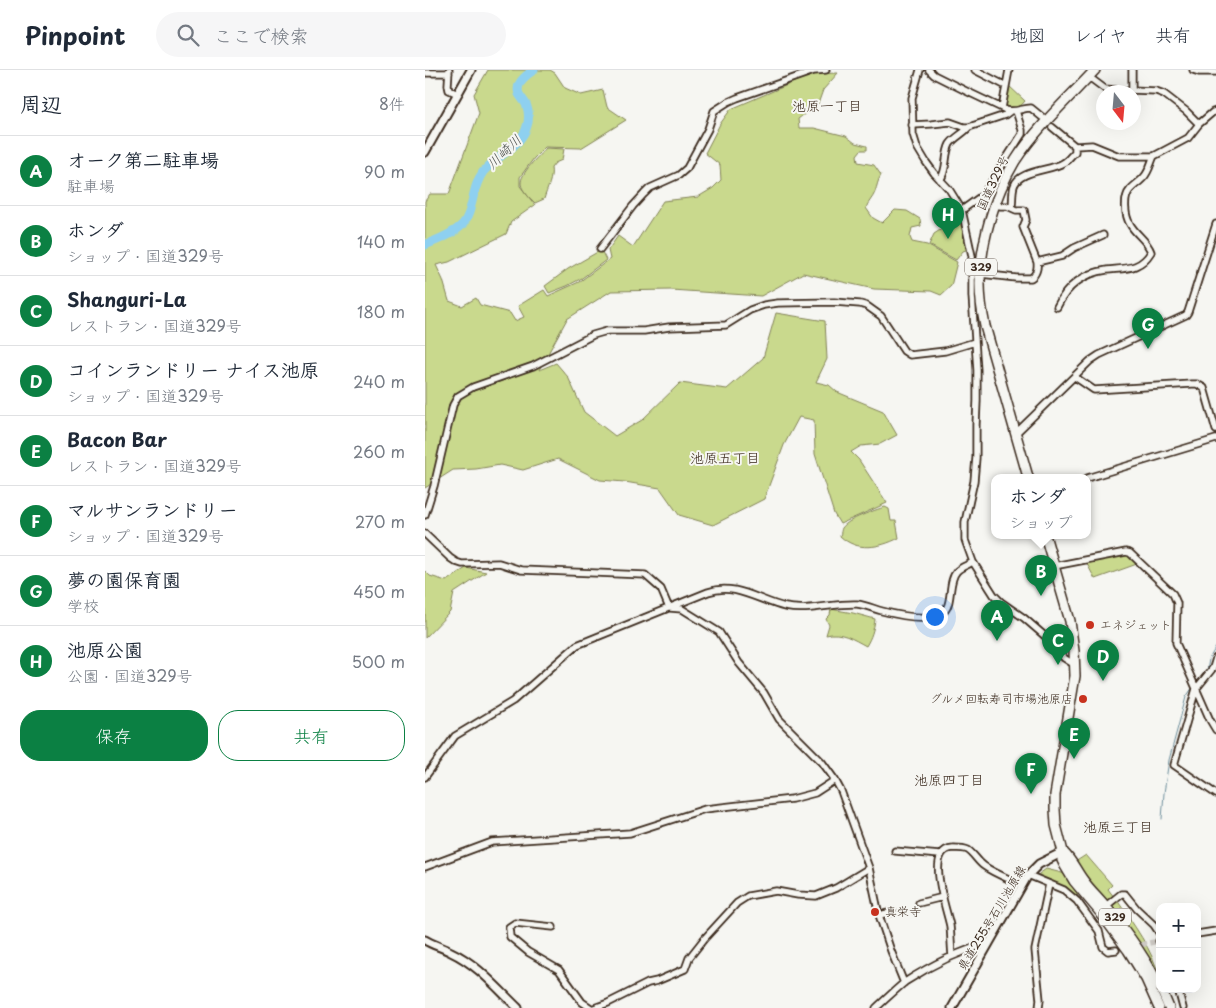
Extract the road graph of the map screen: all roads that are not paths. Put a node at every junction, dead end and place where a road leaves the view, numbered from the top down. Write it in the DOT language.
graph roads {
  1 [pos="471,70"];
  2 [pos="826,70"];
  3 [pos="920,70"];
  4 [pos="929,70"];
  5 [pos="975,70"];
  6 [pos="1009,70"];
  7 [pos="1132,70"];
  8 [pos="1193,70"];
  9 [pos="449,71"];
  10 [pos="1216,72"];
  11 [pos="425,73"];
  12 [pos="1092,73"];
  13 [pos="1102,85"];
  14 [pos="1132,85"];
  15 [pos="1006,86"];
  16 [pos="1141,91"];
  17 [pos="458,94"];
  18 [pos="1002,108"];
  19 [pos="1013,111"];
  20 [pos="1216,111"];
  21 [pos="1042,117"];
  22 [pos="1199,124"];
  23 [pos="912,125"];
  24 [pos="969,127"];
  25 [pos="1052,127"];
  26 [pos="1075,146"];
  27 [pos="425,152"];
  28 [pos="1154,156"];
  29 [pos="941,180"];
  30 [pos="995,205"];
  31 [pos="1007,206"];
  32 [pos="962,210"];
  33 [pos="1216,224"];
  34 [pos="1103,235"];
  35 [pos="600,249"];
  36 [pos="1037,262"];
  37 [pos="981,274"];
  38 [pos="976,295"];
  39 [pos="1057,307"];
  40 [pos="975,342"];
  41 [pos="1075,377"];
  42 [pos="1216,430"];
  43 [pos="1015,434"];
  44 [pos="1216,440"];
  45 [pos="1028,474"];
  46 [pos="1091,477"];
  47 [pos="425,515"];
  48 [pos="425,534"];
  49 [pos="1046,539"];
  50 [pos="973,562"];
  51 [pos="1054,566"];
  52 [pos="669,608"];
  53 [pos="1216,658"];
  54 [pos="1075,665"];
  55 [pos="1195,687"];
  56 [pos="1216,730"];
  57 [pos="425,777"];
  58 [pos="835,780"];
  59 [pos="1216,794"];
  60 [pos="895,851"];
  61 [pos="1063,852"];
  62 [pos="940,856"];
  63 [pos="425,867"];
  64 [pos="869,868"];
  65 [pos="1028,875"];
  66 [pos="1049,884"];
  67 [pos="1022,885"];
  68 [pos="1084,893"];
  69 [pos="943,897"];
  70 [pos="1077,901"];
  71 [pos="919,902"];
  72 [pos="1106,906"];
  73 [pos="893,912"];
  74 [pos="879,915"];
  75 [pos="553,927"];
  76 [pos="1156,931"];
  77 [pos="1216,931"];
  78 [pos="1201,933"];
  79 [pos="425,940"];
  80 [pos="989,943"];
  81 [pos="1116,950"];
  82 [pos="952,956"];
  83 [pos="1156,980"];
  84 [pos="904,983"];
  85 [pos="1162,993"];
  86 [pos="1179,993"];
  87 [pos="518,1008"];
  88 [pos="593,1008"];
  89 [pos="876,1008"];
  90 [pos="952,1008"];
  91 [pos="1039,1008"];
  92 [pos="1159,1008"];
  93 [pos="1169,1008"];
  94 [pos="1183,1008"];
  1 -- 17 [label="main road"];
  2 -- 35 [label="street"];
  3 -- 23 [label="street"];
  4 -- 18 [label="street"];
  5 -- 15 [label="street"];
  6 -- 15 [label="street"];
  7 -- 14 [label="street"];
  8 -- 10 [label="street"];
  9 -- 11 [label="street"];
  9 -- 17 [label="street"];
  12 -- 13 [label="street"];
  12 -- 30 [label="highway, 国道329号 / 329"];
  15 -- 18 [label="street"];
  16 -- 22 [label="street"];
  17 -- 27 [label="main road"];
  18 -- 19 [label="street"];
  19 -- 21 [label="street"];
  19 -- 24 [label="street"];
  19 -- 32 [label="street"];
  20 -- 22 [label="street"];
  22 -- 28 [label="street"];
  23 -- 24 [label="street"];
  23 -- 29 [label="street"];
  24 -- 29 [label="street"];
  25 -- 26 [label="street"];
  26 -- 28 [label="street"];
  26 -- 31 [label="street"];
  28 -- 39 [label="street"];
  29 -- 32 [label="street"];
  30 -- 31 [label="street"];
  30 -- 37 [label="highway, 国道329号 / 329"];
  31 -- 36 [label="street"];
  32 -- 38 [label="street"];
  33 -- 41 [label="street"];
  34 -- 36 [label="street"];
  36 -- 37 [label="street"];
  37 -- 38 [label="highway, 国道329号 / 329"];
  38 -- 40 [label="street"];
  38 -- 43 [label="highway, 国道329号 / 329"];
  40 -- 47 [label="street"];
  40 -- 50 [label="street"];
  41 -- 42 [label="street"];
  41 -- 43 [label="street"];
  43 -- 45 [label="highway, 国道329号 / 329"];
  44 -- 46 [label="street"];
  48 -- 52 [label="street"];
  49 -- 51 [label="highway, 329"];
  50 -- 52 [label="street"];
  50 -- 54 [label="street"];
  51 -- 54 [label="highway, 329"];
  51 -- 55 [label="street"];
  52 -- 57 [label="street"];
  52 -- 58 [label="street"];
  53 -- 55 [label="street"];
  54 -- 61 [label="highway, 329"];
  55 -- 56 [label="street"];
  55 -- 59 [label="street"];
  58 -- 63 [label="street"];
  58 -- 64 [label="street"];
  60 -- 62 [label="street"];
  61 -- 65 [label="main road, 県道255号石川池原線"];
  61 -- 68 [label="highway, 329"];
  61 -- 72 [label="highway, 329"];
  62 -- 67 [label="street"];
  62 -- 69 [label="street"];
  64 -- 74 [label="street"];
  64 -- 88 [label="street"];
  65 -- 66 [label="street"];
  65 -- 67 [label="main road, 県道255号石川池原線"];
  66 -- 70 [label="street"];
  66 -- 91 [label="street"];
  67 -- 80 [label="main road, 県道255号石川池原線"];
  68 -- 70 [label="street"];
  68 -- 92 [label="highway, 329"];
  69 -- 71 [label="street"];
  69 -- 82 [label="street"];
  70 -- 81 [label="street"];
  72 -- 76 [label="street"];
  72 -- 83 [label="highway, 329"];
  73 -- 74 [label="street"];
  74 -- 84 [label="street"];
  75 -- 88 [label="street"];
  77 -- 78 [label="street"];
  79 -- 87 [label="main road"];
  80 -- 82 [label="street"];
  80 -- 90 [label="main road, 県道255号石川池原線"];
  82 -- 84 [label="street"];
  84 -- 89 [label="street"];
  85 -- 93 [label="highway, 329"];
  86 -- 94 [label="street"];
}
